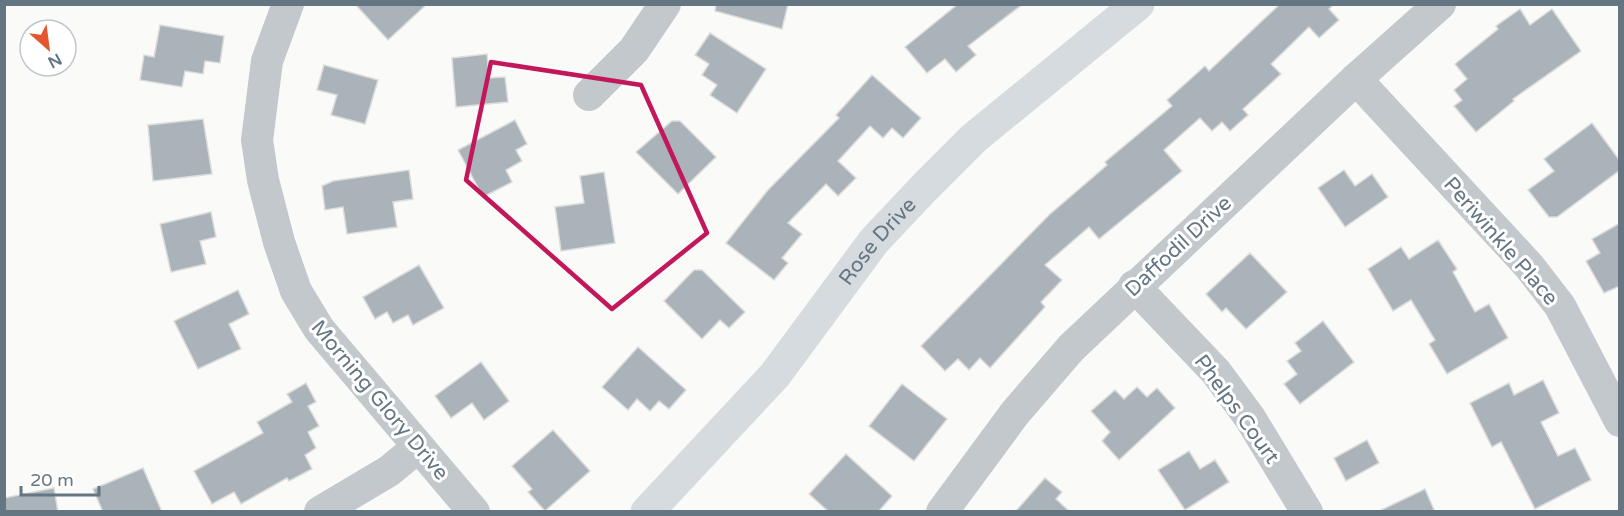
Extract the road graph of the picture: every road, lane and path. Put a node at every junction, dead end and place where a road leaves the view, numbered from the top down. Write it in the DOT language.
graph roads {
  1 [pos="288,4"];
  2 [pos="665,4"];
  3 [pos="1138,4"];
  4 [pos="1440,4"];
  5 [pos="1356,79"];
  6 [pos="589,95"];
  7 [pos="1134,286"];
  8 [pos="1620,421"];
  9 [pos="418,447"];
  10 [pos="320,512"];
  11 [pos="474,512"];
  12 [pos="647,512"];
  13 [pos="942,512"];
  14 [pos="1307,512"];
  1 -- 9 [label="street, Morning Glory Drive"];
  2 -- 6 [label="street"];
  3 -- 12 [label="main road, Rose Drive"];
  4 -- 5 [label="street, Daffodil Drive"];
  5 -- 7 [label="street, Daffodil Drive"];
  5 -- 8 [label="street, Periwinkle Place"];
  7 -- 13 [label="street, Daffodil Drive"];
  7 -- 14 [label="street, Phelps Court"];
  9 -- 10 [label="street"];
  9 -- 11 [label="street, Morning Glory Drive"];
}
